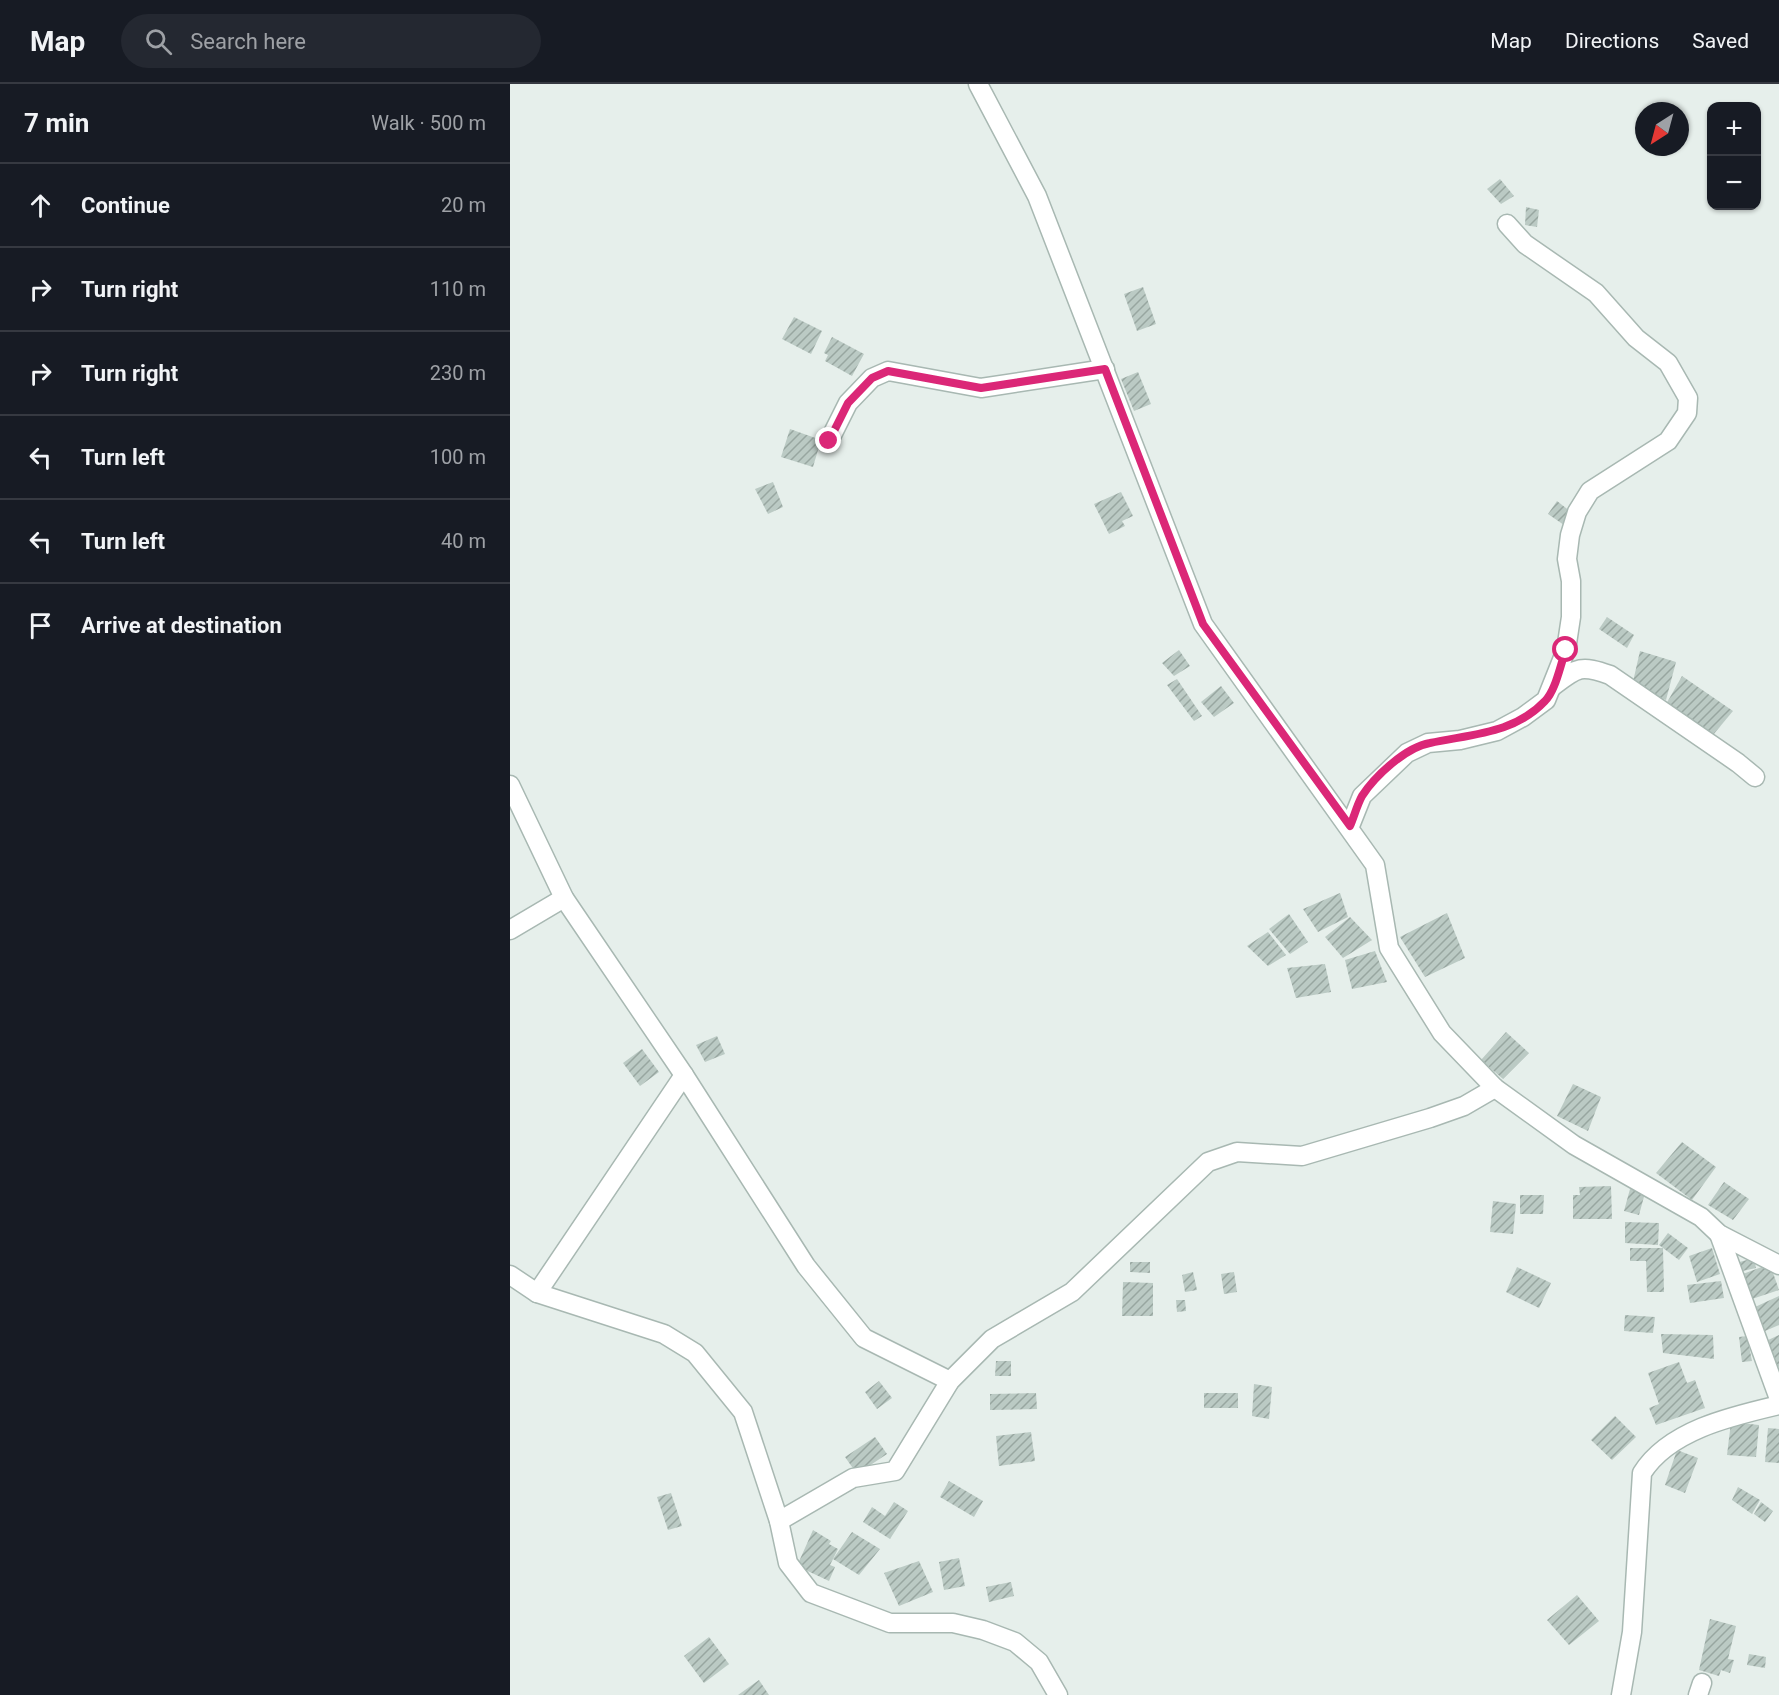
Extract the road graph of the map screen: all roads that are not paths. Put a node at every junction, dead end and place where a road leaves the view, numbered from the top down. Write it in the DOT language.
graph roads {
  1 [pos="978,84"];
  2 [pos="1507,224"];
  3 [pos="1105,369"];
  4 [pos="829,441"];
  5 [pos="1552,687"];
  6 [pos="1755,777"];
  7 [pos="510,785"];
  8 [pos="1350,826"];
  9 [pos="564,898"];
  10 [pos="510,930"];
  11 [pos="684,1075"];
  12 [pos="1495,1088"];
  13 [pos="1719,1234"];
  14 [pos="1779,1264"];
  15 [pos="510,1275"];
  16 [pos="537,1293"];
  17 [pos="950,1380"];
  18 [pos="1779,1399"];
  19 [pos="1779,1405"];
  20 [pos="778,1521"];
  21 [pos="1058,1695"];
  22 [pos="1621,1695"];
  1 -- 3 [label="street"];
  2 -- 5 [label="street"];
  3 -- 4 [label="street"];
  3 -- 8 [label="street"];
  5 -- 6 [label="street"];
  5 -- 8 [label="street"];
  7 -- 9 [label="street"];
  8 -- 12 [label="street"];
  9 -- 10 [label="street"];
  9 -- 11 [label="street"];
  11 -- 16 [label="street"];
  11 -- 17 [label="street"];
  12 -- 13 [label="street"];
  12 -- 17 [label="street"];
  13 -- 14 [label="street"];
  13 -- 18 [label="street"];
  15 -- 16 [label="street"];
  16 -- 20 [label="street"];
  17 -- 20 [label="street"];
  19 -- 22 [label="street"];
  20 -- 21 [label="street"];
}
